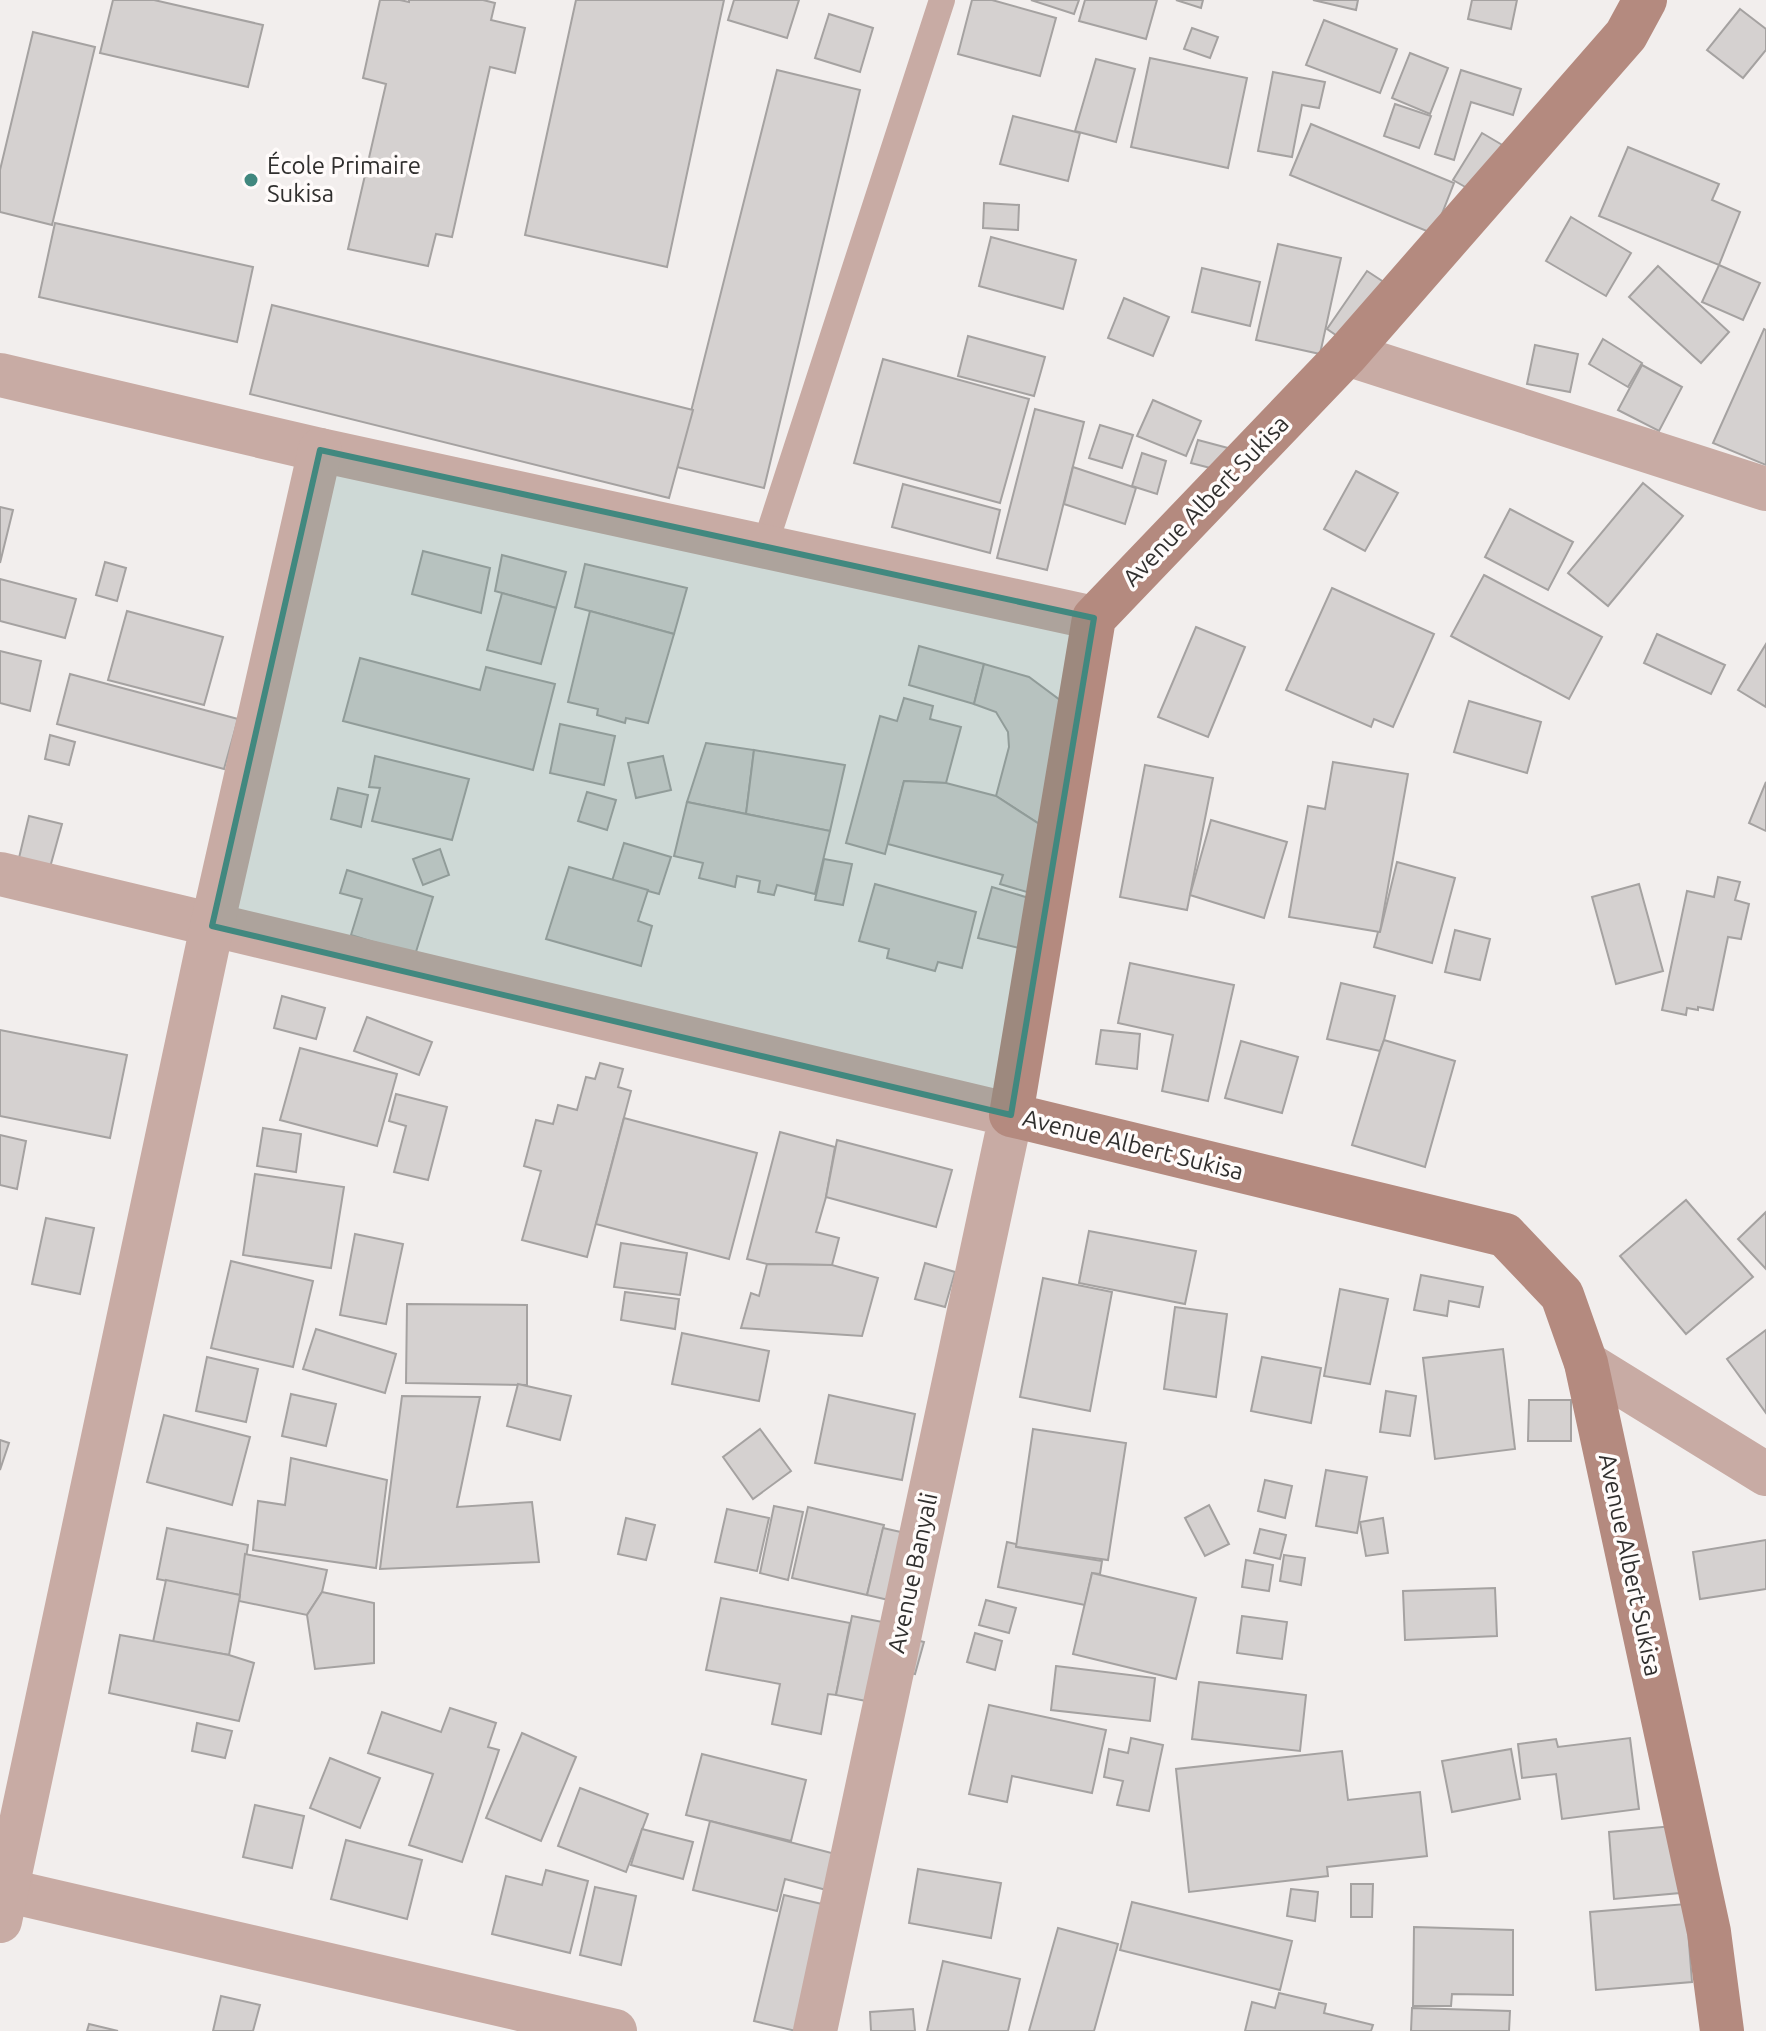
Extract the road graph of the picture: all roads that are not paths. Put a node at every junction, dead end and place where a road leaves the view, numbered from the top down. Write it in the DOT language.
graph roads {
  1 [pos="942,0"];
  2 [pos="1645,0"];
  3 [pos="1347,354"];
  4 [pos="0,375"];
  5 [pos="320,450"];
  6 [pos="1766,489"];
  7 [pos="765,545"];
  8 [pos="1094,618"];
  9 [pos="0,874"];
  10 [pos="212,926"];
  11 [pos="1011,1115"];
  12 [pos="1586,1363"];
  13 [pos="1766,1474"];
  14 [pos="2,1900"];
  15 [pos="615,2031"];
  16 [pos="815,2031"];
  17 [pos="1722,2031"];
  1 -- 7 [label="lane"];
  2 -- 3 [label="street, Avenue Albert Sukisa"];
  3 -- 6 [label="street"];
  3 -- 8 [label="street, Avenue Albert Sukisa"];
  4 -- 5 [label="street"];
  5 -- 7 [label="street"];
  5 -- 10 [label="street"];
  7 -- 8 [label="street"];
  8 -- 11 [label="street, Avenue Albert Sukisa"];
  9 -- 10 [label="street"];
  10 -- 11 [label="street"];
  10 -- 14 [label="street"];
  11 -- 12 [label="street, Avenue Albert Sukisa"];
  11 -- 16 [label="street, Avenue Banyali"];
  12 -- 13 [label="street"];
  12 -- 17 [label="street, Avenue Albert Sukisa"];
  14 -- 15 [label="street"];
}
